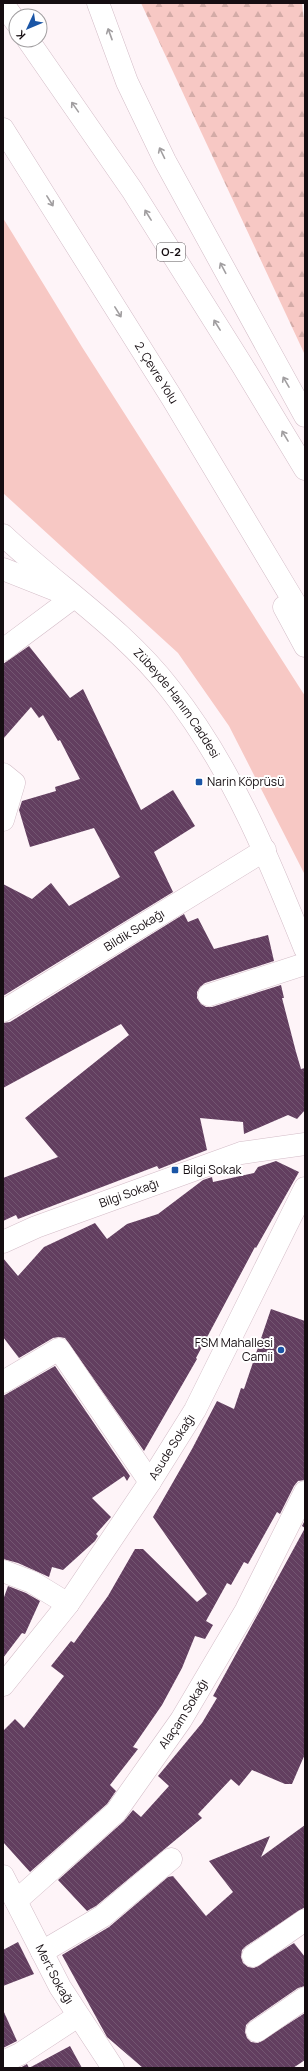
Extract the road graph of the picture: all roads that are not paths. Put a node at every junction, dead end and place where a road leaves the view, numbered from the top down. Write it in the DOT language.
graph roads {
  1 [pos="98,3"];
  2 [pos="34,48"];
  3 [pos="3,129"];
  4 [pos="3,140"];
  5 [pos="29,168"];
  6 [pos="172,398"];
  7 [pos="305,416"];
  8 [pos="305,469"];
  9 [pos="6,539"];
  10 [pos="3,570"];
  11 [pos="74,597"];
  12 [pos="305,620"];
  13 [pos="305,646"];
  14 [pos="3,650"];
  15 [pos="3,774"];
  16 [pos="3,820"];
  17 [pos="265,850"];
  18 [pos="305,949"];
  19 [pos="305,964"];
  20 [pos="209,995"];
  21 [pos="3,1011"];
  22 [pos="305,1144"];
  23 [pos="305,1188"];
  24 [pos="3,1242"];
  25 [pos="3,1382"];
  26 [pos="150,1482"];
  27 [pos="305,1492"];
  28 [pos="3,1571"];
  29 [pos="68,1604"];
  30 [pos="3,1684"];
  31 [pos="170,1859"];
  32 [pos="3,1876"];
  33 [pos="16,1901"];
  34 [pos="305,1920"];
  35 [pos="42,1952"];
  36 [pos="253,1956"];
  37 [pos="305,1998"];
  38 [pos="78,2016"];
  39 [pos="257,2031"];
  40 [pos="3,2062"];
  41 [pos="113,2068"];
  7 -- 1 [label="main road, one-way"];
  8 -- 2 [label="main road, O-2, one-way"];
  3 -- 5 [label="main road, 2. Çevre Yolu"];
  4 -- 5 [label="main road"];
  5 -- 6 [label="main road, 2. Çevre Yolu, one-way"];
  6 -- 12 [label="main road, 2. Çevre Yolu"];
  6 -- 13 [label="main road"];
  9 -- 11 [label="main road, Zübeyde Hanım Caddesi"];
  10 -- 11 [label="main road"];
  11 -- 14 [label="main road"];
  11 -- 17 [label="main road, Zübeyde Hanım Caddesi"];
  15 -- 16 [label="main road"];
  17 -- 18 [label="main road, Zübeyde Hanım Caddesi"];
  17 -- 21 [label="main road, Bildik Sokağı"];
  19 -- 20 [label="main road"];
  22 -- 24 [label="main road, Bilgi Sokağı"];
  23 -- 26 [label="main road, Asude Sokağı"];
  25 -- 26 [label="main road"];
  26 -- 29 [label="main road, Asude Sokağı"];
  27 -- 33 [label="main road, Alaçam Sokağı"];
  28 -- 29 [label="main road"];
  29 -- 30 [label="main road, Asude Sokağı"];
  31 -- 35 [label="main road"];
  32 -- 33 [label="main road, Mert Sokağı"];
  33 -- 35 [label="main road, Mert Sokağı"];
  34 -- 36 [label="main road"];
  35 -- 38 [label="main road, Mert Sokağı"];
  37 -- 39 [label="main road"];
  38 -- 40 [label="main road"];
  38 -- 41 [label="main road, Mert Sokağı"];
}
